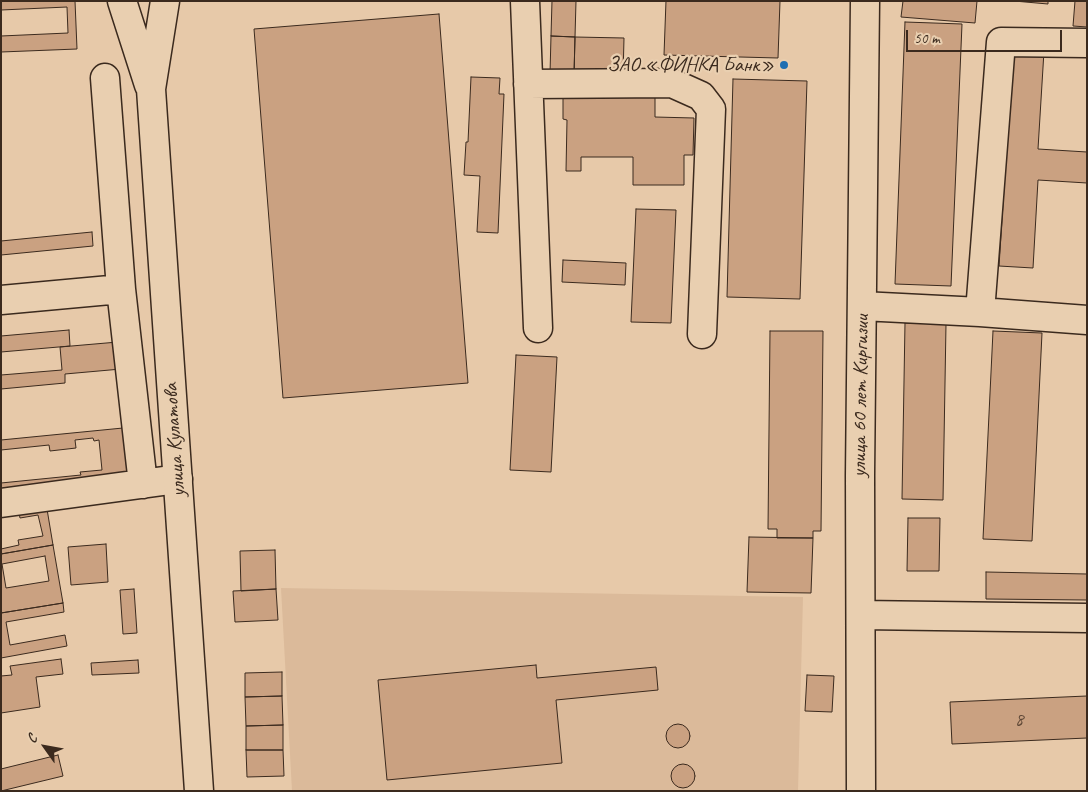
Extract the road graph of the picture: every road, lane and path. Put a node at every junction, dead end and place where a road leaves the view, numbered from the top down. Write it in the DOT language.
graph roads {
  1 [pos="122,1"];
  2 [pos="164,1"];
  3 [pos="176,1"];
  4 [pos="525,1"];
  5 [pos="865,1"];
  6 [pos="1087,43"];
  7 [pos="105,78"];
  8 [pos="528,84"];
  9 [pos="150,89"];
  10 [pos="121,289"];
  11 [pos="1,300"];
  12 [pos="862,306"];
  13 [pos="980,312"];
  14 [pos="1087,320"];
  15 [pos="538,328"];
  16 [pos="702,334"];
  17 [pos="178,480"];
  18 [pos="143,484"];
  19 [pos="1,502"];
  20 [pos="861,614"];
  21 [pos="1087,618"];
  22 [pos="199,791"];
  23 [pos="860,791"];
  1 -- 9 [label="main road, улица Кулатова"];
  2 -- 9 [label="main road, улица Кулатова"];
  3 -- 9 [label="main road"];
  4 -- 8 [label="main road"];
  5 -- 12 [label="main road, улица 60 лет Киргизии"];
  6 -- 13 [label="main road"];
  7 -- 10 [label="main road"];
  8 -- 15 [label="main road"];
  8 -- 16 [label="main road"];
  9 -- 17 [label="main road, улица Кулатова"];
  10 -- 11 [label="main road"];
  10 -- 18 [label="main road"];
  12 -- 13 [label="main road"];
  12 -- 20 [label="main road, улица 60 лет Киргизии"];
  13 -- 14 [label="main road"];
  17 -- 18 [label="main road"];
  17 -- 22 [label="main road, улица Кулатова"];
  18 -- 19 [label="main road"];
  20 -- 21 [label="main road"];
  20 -- 23 [label="main road, улица 60 лет Киргизии"];
}
